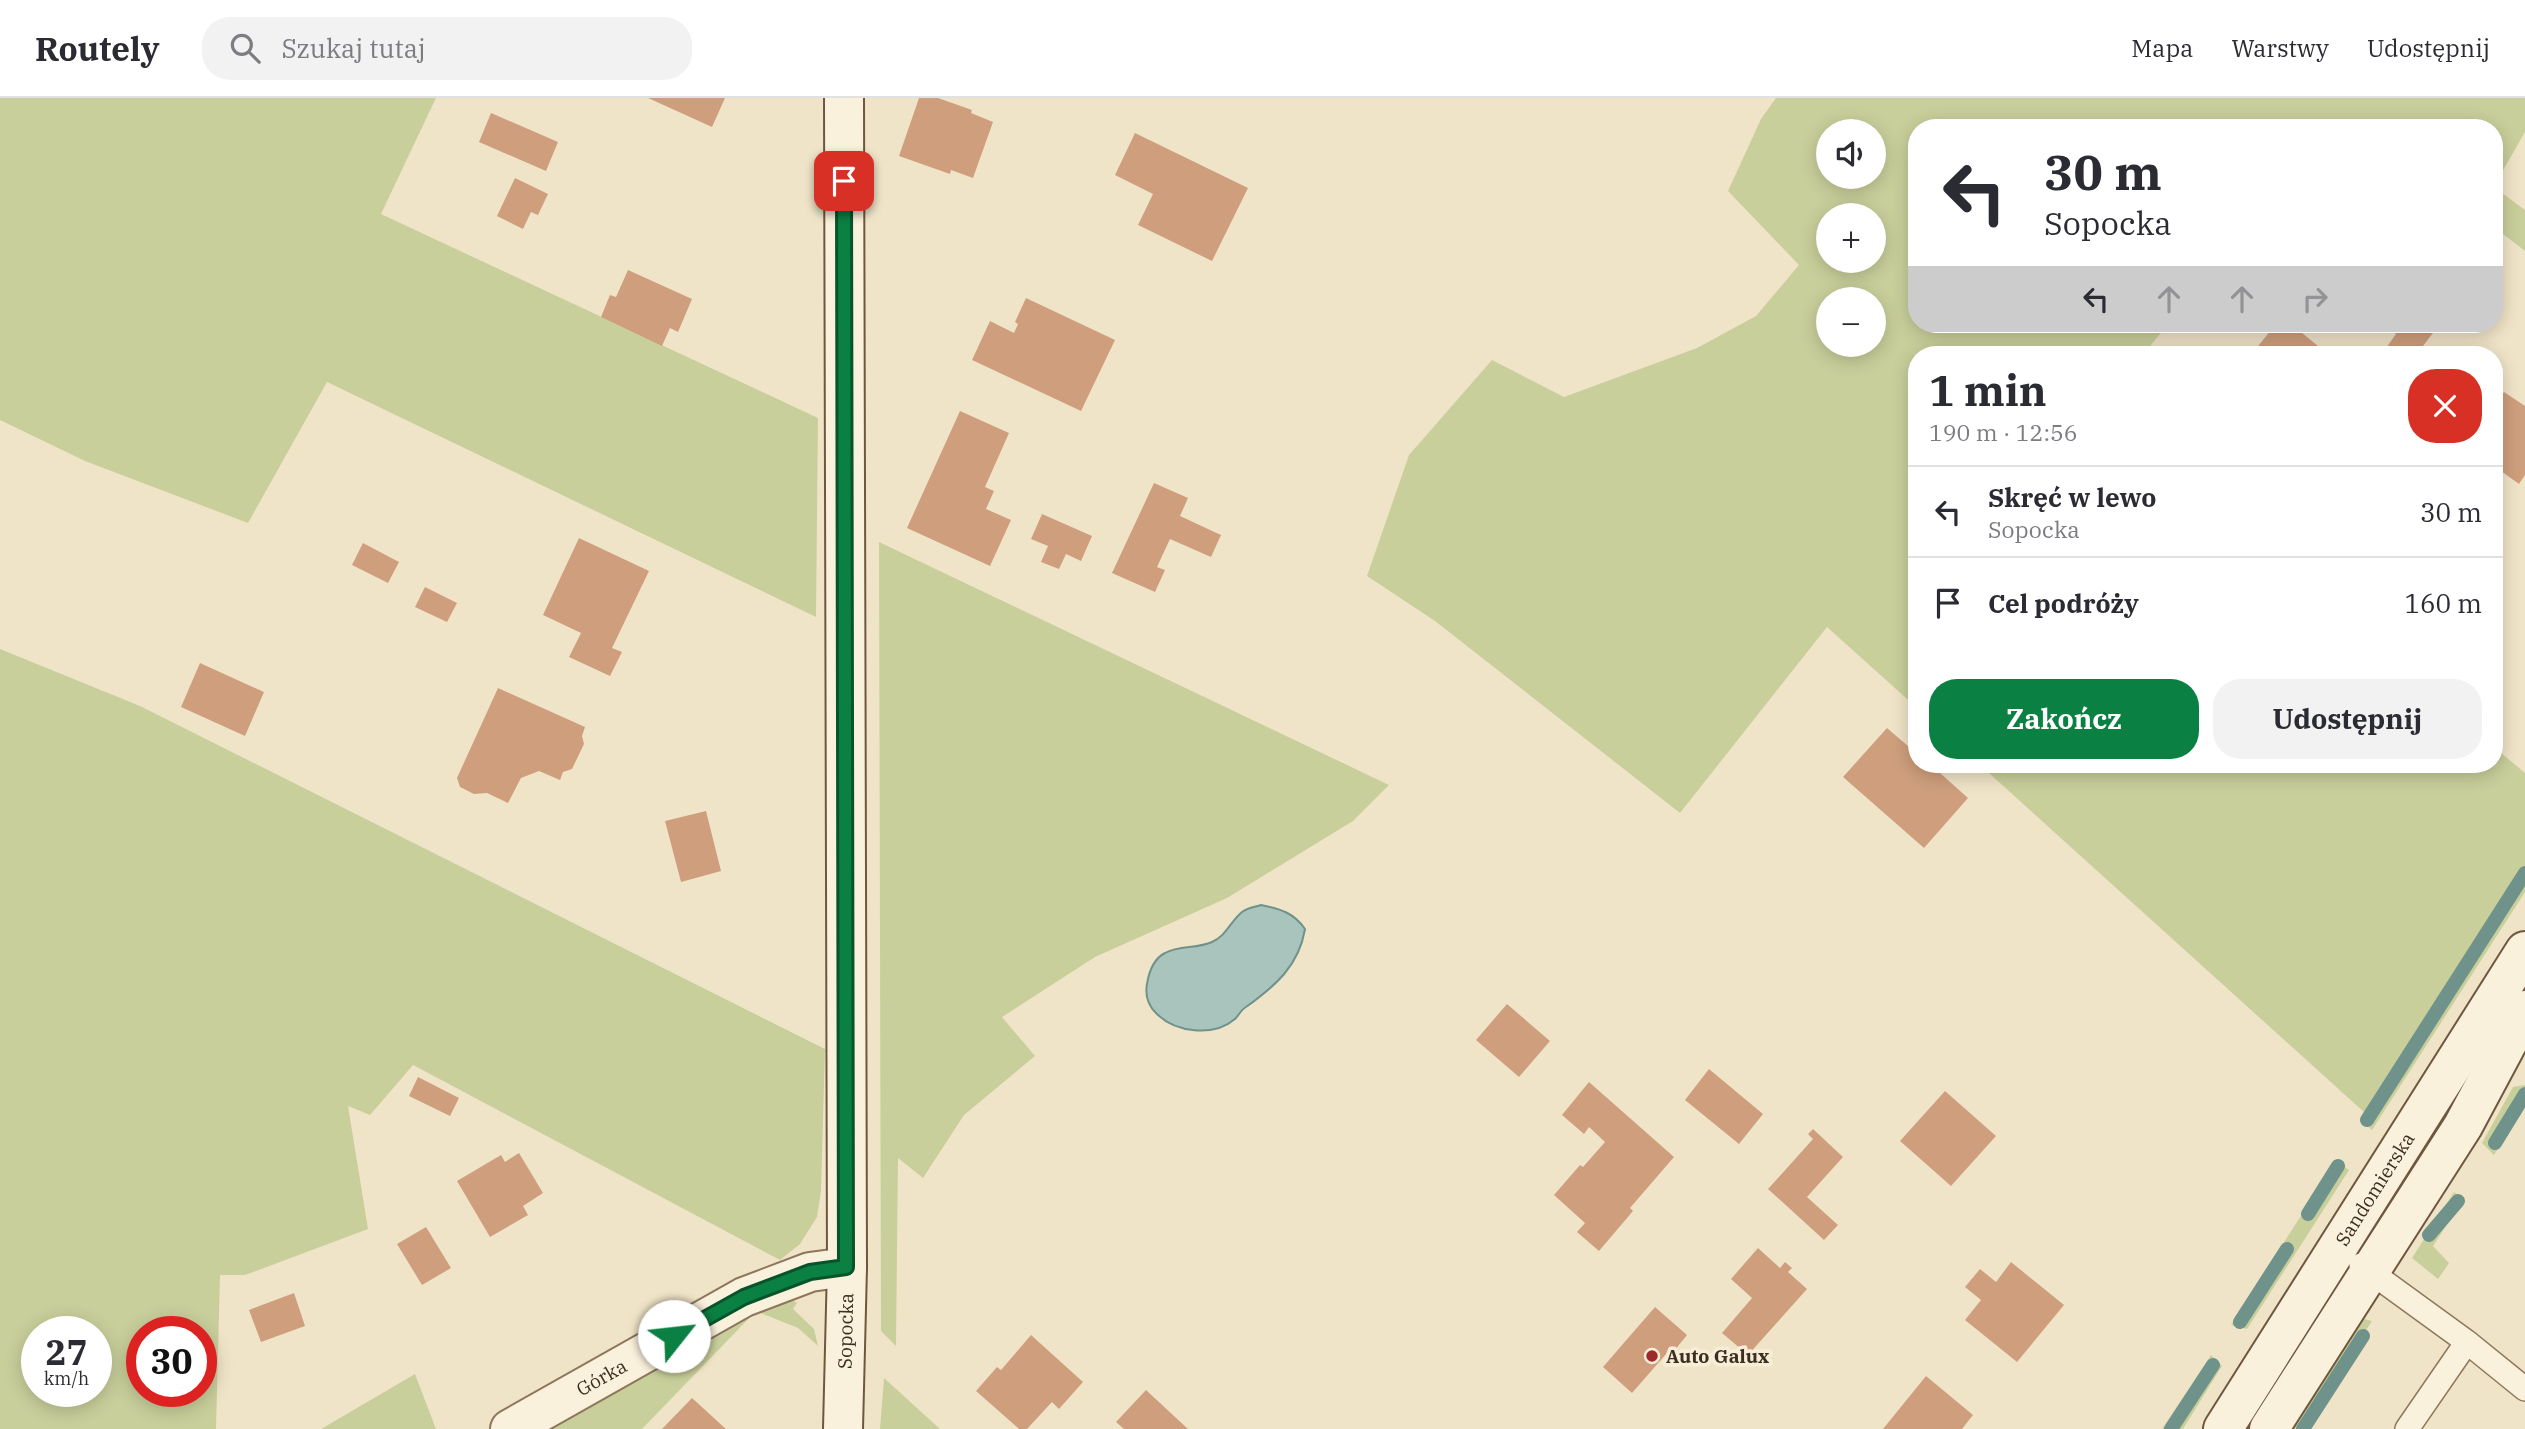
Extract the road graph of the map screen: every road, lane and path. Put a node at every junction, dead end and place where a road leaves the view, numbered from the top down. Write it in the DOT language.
graph roads {
  1 [pos="844,98"];
  2 [pos="2525,951"];
  3 [pos="2525,1010"];
  4 [pos="2337,1250"];
  5 [pos="846,1267"];
  6 [pos="2370,1271"];
  7 [pos="2467,1342"];
  8 [pos="2525,1390"];
  9 [pos="510,1429"];
  10 [pos="843,1429"];
  11 [pos="2224,1429"];
  12 [pos="2269,1429"];
  13 [pos="2407,1429"];
  1 -- 5 [label="street, Sopocka"];
  2 -- 4 [label="street, Sandomierska"];
  3 -- 6 [label="street, Sandomierska"];
  4 -- 6 [label="lane"];
  4 -- 11 [label="street, Sandomierska"];
  5 -- 9 [label="street, Górka"];
  5 -- 10 [label="street, Sopocka"];
  6 -- 7 [label="lane"];
  6 -- 12 [label="street, Sandomierska"];
  7 -- 8 [label="lane"];
  7 -- 13 [label="lane"];
}
